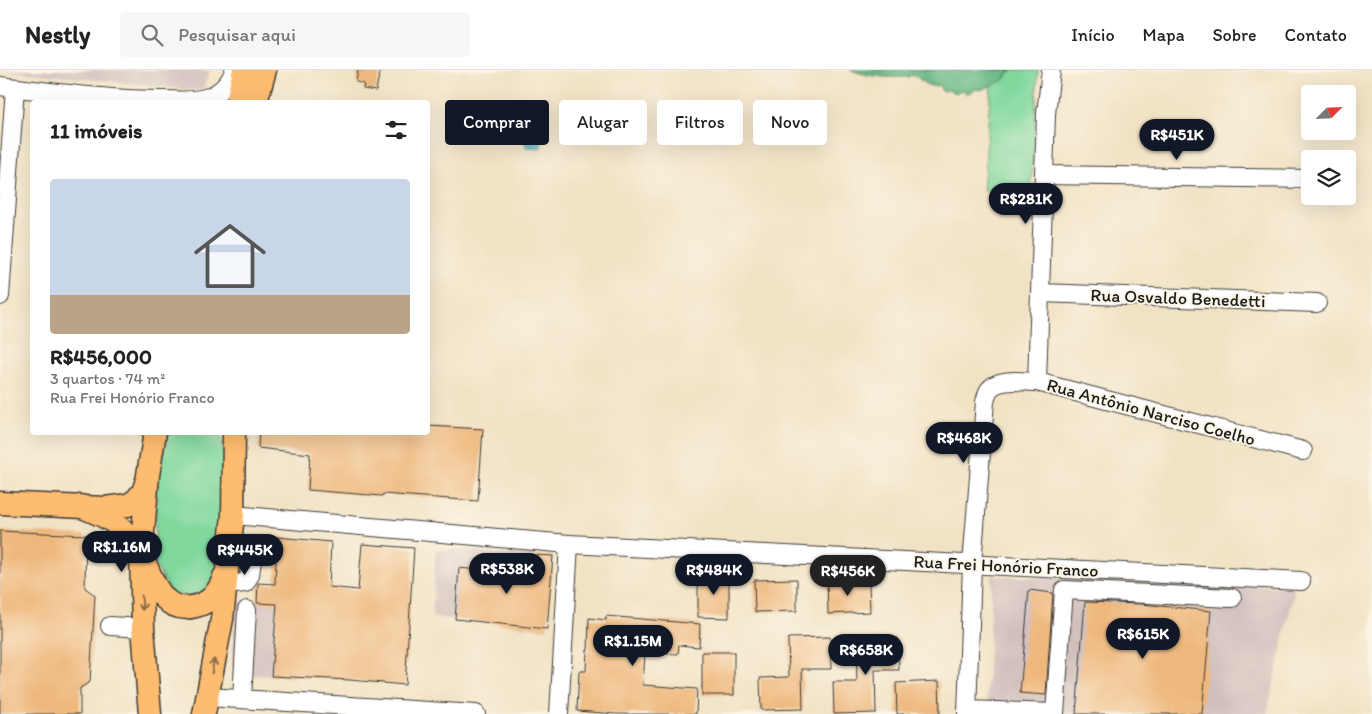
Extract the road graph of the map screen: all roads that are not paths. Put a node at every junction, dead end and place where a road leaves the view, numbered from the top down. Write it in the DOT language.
graph roads {
  1 [pos="234,70"];
  2 [pos="244,70"];
  3 [pos="265,70"];
  4 [pos="1051,70"];
  5 [pos="8,87"];
  6 [pos="127,100"];
  7 [pos="203,100"];
  8 [pos="237,100"];
  9 [pos="257,100"];
  10 [pos="1044,175"];
  11 [pos="1301,179"];
  12 [pos="1040,293"];
  13 [pos="0,296"];
  14 [pos="1317,303"];
  15 [pos="1037,382"];
  16 [pos="155,435"];
  17 [pos="227,435"];
  18 [pos="234,435"];
  19 [pos="1303,451"];
  20 [pos="233,473"];
  21 [pos="148,475"];
  22 [pos="0,503"];
  23 [pos="80,506"];
  24 [pos="233,515"];
  25 [pos="569,544"];
  26 [pos="254,546"];
  27 [pos="141,555"];
  28 [pos="228,562"];
  29 [pos="972,564"];
  30 [pos="1301,581"];
  31 [pos="225,585"];
  32 [pos="1232,598"];
  33 [pos="247,610"];
  34 [pos="110,626"];
  35 [pos="143,628"];
  36 [pos="242,699"];
  37 [pos="206,706"];
  38 [pos="967,712"];
  39 [pos="150,714"];
  40 [pos="476,714"];
  41 [pos="559,714"];
  1 -- 7 [label="street"];
  2 -- 8 [label="main road"];
  3 -- 9 [label="main road"];
  4 -- 10 [label="street"];
  5 -- 6 [label="street"];
  5 -- 13 [label="street"];
  10 -- 11 [label="street"];
  10 -- 12 [label="street"];
  12 -- 14 [label="street, Rua Osvaldo Benedetti"];
  12 -- 15 [label="street"];
  15 -- 19 [label="street, Rua Antônio Narciso Coelho"];
  15 -- 29 [label="street, Rua Antônio Narciso Coelho"];
  16 -- 21 [label="main road"];
  17 -- 20 [label="main road"];
  18 -- 20 [label="main road"];
  20 -- 24 [label="main road"];
  21 -- 23 [label="main road"];
  21 -- 27 [label="main road"];
  22 -- 23 [label="main road"];
  23 -- 27 [label="main road"];
  24 -- 25 [label="street, Rua Frei Honório Franco"];
  24 -- 28 [label="main road"];
  25 -- 29 [label="street, Rua Frei Honório Franco"];
  25 -- 41 [label="street"];
  26 -- 31 [label="street"];
  27 -- 28 [label="main road"];
  27 -- 35 [label="main road, one-way"];
  28 -- 31 [label="main road"];
  29 -- 30 [label="street, Rua Frei Honório Franco"];
  29 -- 38 [label="street"];
  37 -- 31 [label="main road, one-way"];
  32 -- 38 [label="street"];
  33 -- 36 [label="street"];
  34 -- 35 [label="street"];
  35 -- 39 [label="main road"];
  36 -- 37 [label="street"];
  36 -- 40 [label="street"];
}
